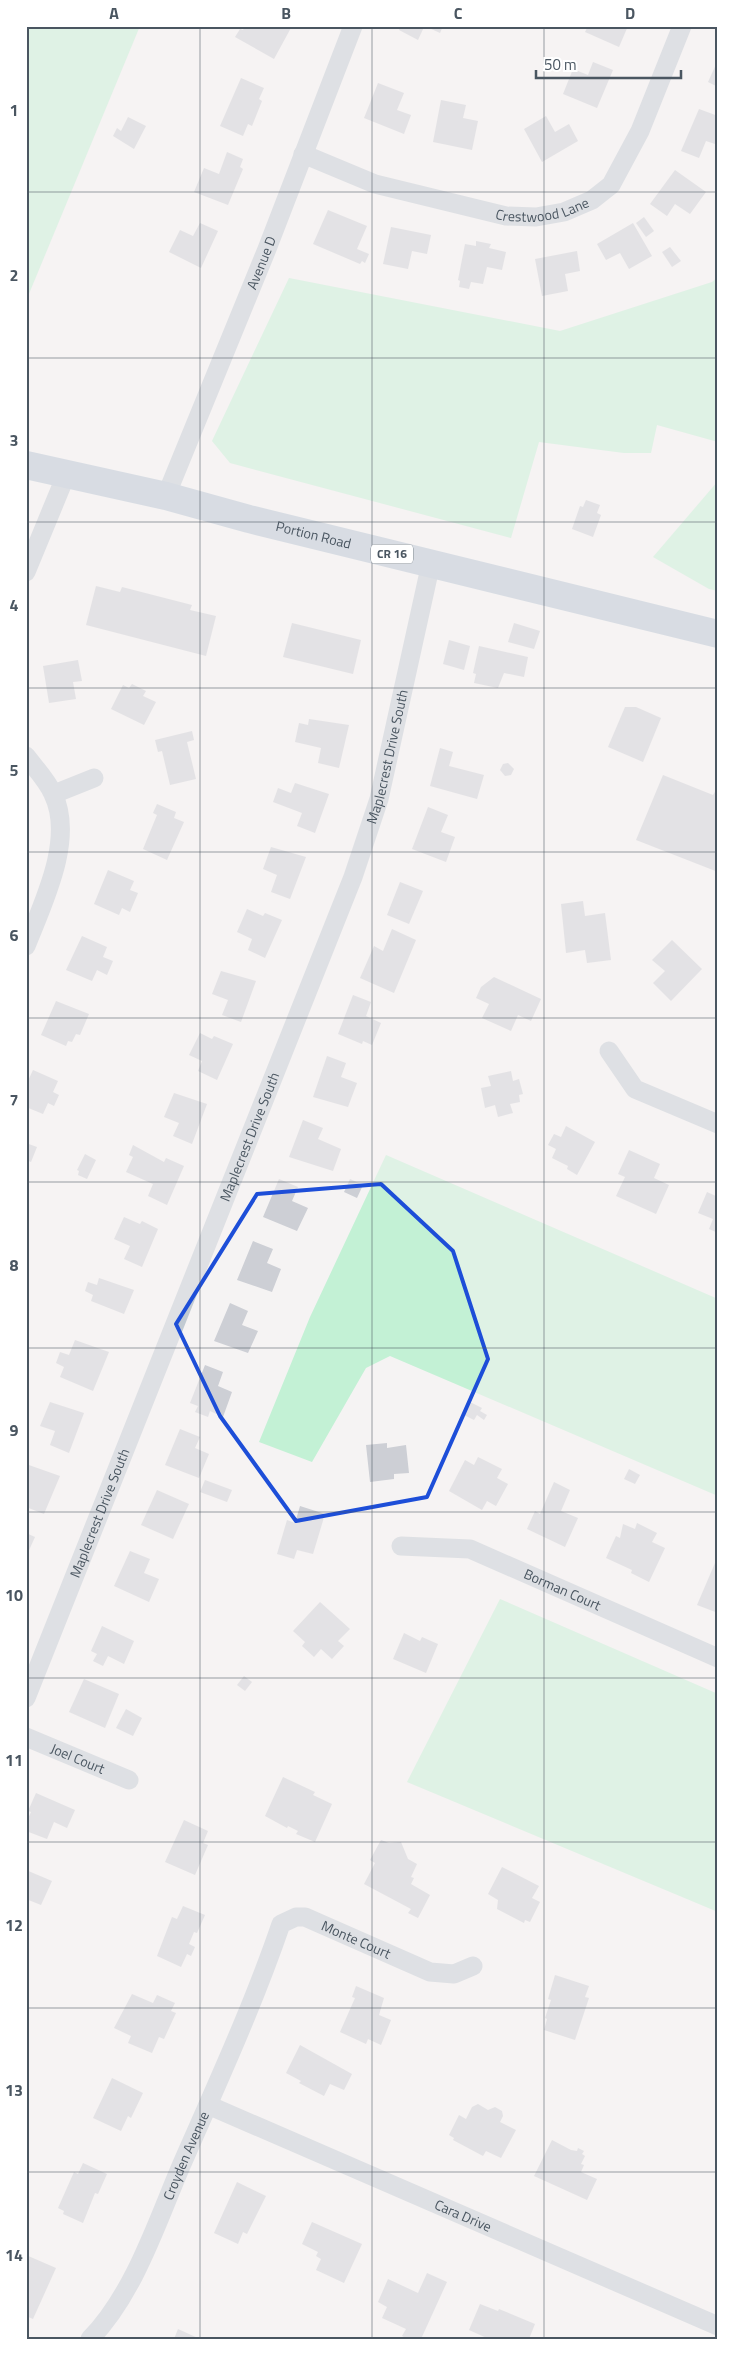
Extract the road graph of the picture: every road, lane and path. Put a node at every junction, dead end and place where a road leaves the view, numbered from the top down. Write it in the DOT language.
graph roads {
  1 [pos="353,26"];
  2 [pos="682,26"];
  3 [pos="303,154"];
  4 [pos="26,465"];
  5 [pos="66,474"];
  6 [pos="166,496"];
  7 [pos="431,563"];
  8 [pos="26,572"];
  9 [pos="718,634"];
  10 [pos="26,756"];
  11 [pos="94,778"];
  12 [pos="54,794"];
  13 [pos="26,946"];
  14 [pos="609,1051"];
  15 [pos="718,1124"];
  16 [pos="401,1546"];
  17 [pos="718,1658"];
  18 [pos="26,1698"];
  19 [pos="26,1737"];
  20 [pos="129,1780"];
  21 [pos="265,1966"];
  22 [pos="473,1966"];
  23 [pos="208,2106"];
  24 [pos="718,2326"];
  25 [pos="90,2339"];
  1 -- 3 [label="street, Avenue D"];
  2 -- 3 [label="street, Crestwood Lane"];
  3 -- 6 [label="street, Avenue D"];
  4 -- 5 [label="main road, Portion Road / CR 16"];
  5 -- 6 [label="main road, Portion Road / CR 16"];
  5 -- 8 [label="street"];
  6 -- 7 [label="main road, Portion Road / CR 16"];
  7 -- 9 [label="main road, Portion Road / CR 16"];
  7 -- 18 [label="street, Maplecrest Drive South"];
  10 -- 12 [label="street"];
  11 -- 12 [label="street"];
  12 -- 13 [label="street"];
  14 -- 15 [label="street"];
  16 -- 17 [label="street, Borman Court"];
  19 -- 20 [label="street, Joel Court"];
  21 -- 22 [label="street, Monte Court"];
  21 -- 23 [label="street, Croyden Avenue"];
  23 -- 24 [label="street, Cara Drive"];
  23 -- 25 [label="street, Croyden Avenue"];
}
